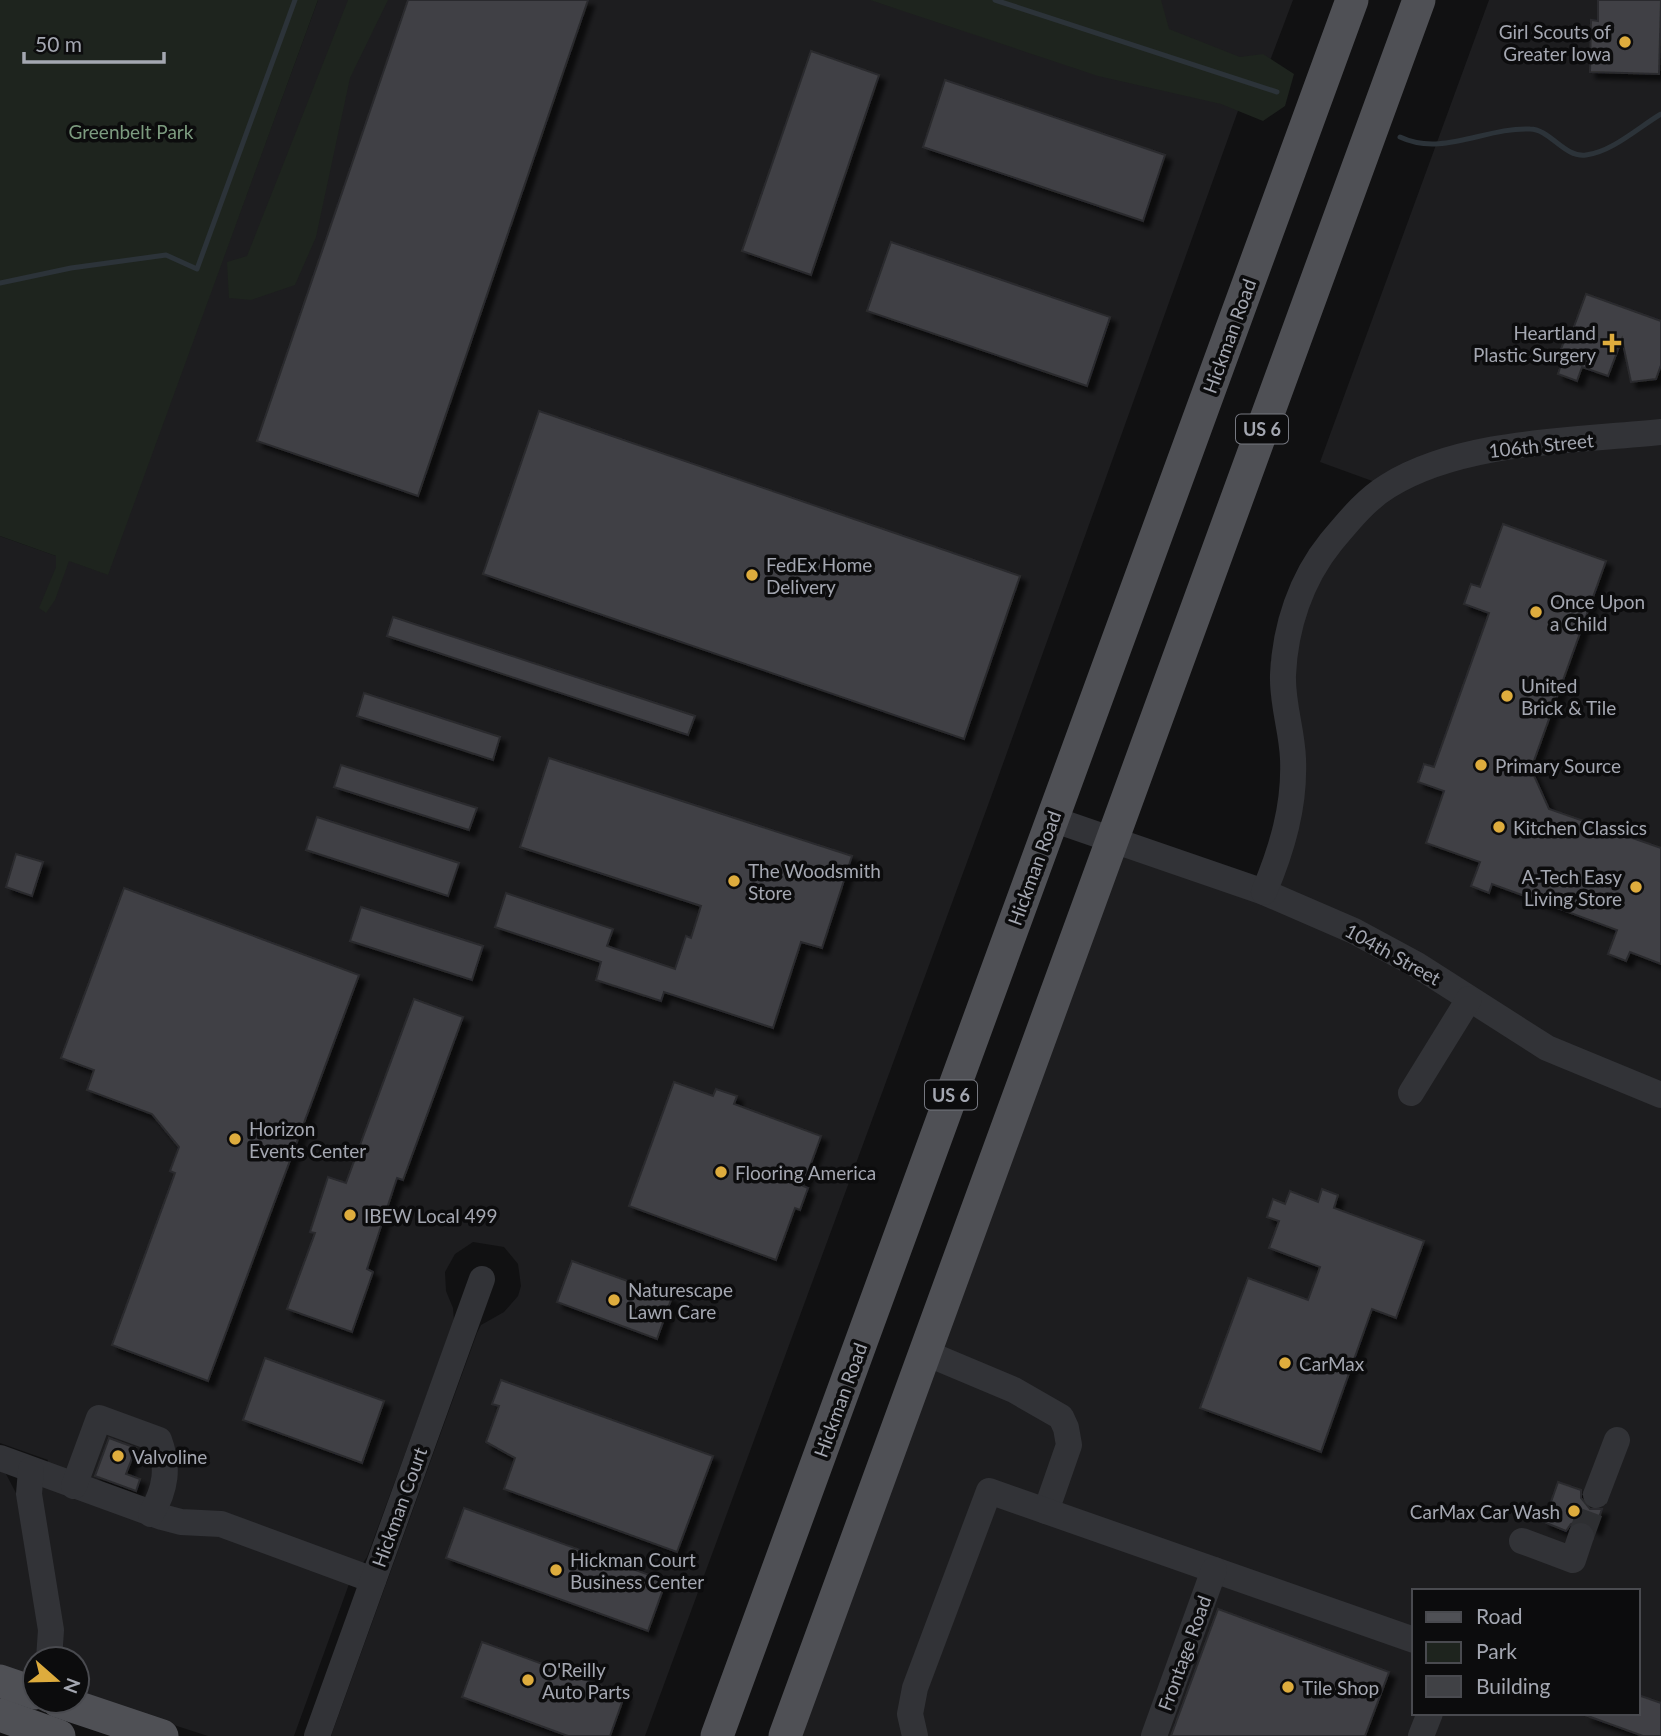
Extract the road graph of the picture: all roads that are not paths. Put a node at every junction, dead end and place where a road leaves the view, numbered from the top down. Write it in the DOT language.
graph roads {
  1 [pos="1352,0"];
  2 [pos="1419,0"];
  3 [pos="1661,432"];
  4 [pos="1052,818"];
  5 [pos="1112,840"];
  6 [pos="1264,892"];
  7 [pos="1469,999"];
  8 [pos="1410,1093"];
  9 [pos="1661,1095"];
  10 [pos="482,1279"];
  11 [pos="926,1353"];
  12 [pos="1617,1440"];
  13 [pos="0,1458"];
  14 [pos="31,1471"];
  15 [pos="74,1486"];
  16 [pos="1596,1496"];
  17 [pos="1046,1510"];
  18 [pos="151,1514"];
  19 [pos="1581,1536"];
  20 [pos="1522,1541"];
  21 [pos="1214,1570"];
  22 [pos="373,1580"];
  23 [pos="1412,1639"];
  24 [pos="50,1645"];
  25 [pos="0,1681"];
  26 [pos="21,1688"];
  27 [pos="91,1712"];
  28 [pos="0,1715"];
  29 [pos="1429,1715"];
  30 [pos="59,1736"];
  31 [pos="162,1736"];
  32 [pos="317,1736"];
  33 [pos="717,1736"];
  34 [pos="785,1736"];
  35 [pos="915,1736"];
  36 [pos="1154,1736"];
  37 [pos="1421,1736"];
  1 -- 4 [label="main road, Hickman Road / US 6"];
  2 -- 5 [label="main road, US 6"];
  3 -- 6 [label="street, 106th Street"];
  4 -- 5 [label="street, 104th Street"];
  4 -- 33 [label="main road, Hickman Road / US 6"];
  5 -- 6 [label="street, 104th Street"];
  5 -- 11 [label="main road, US 6"];
  6 -- 7 [label="street, 104th Street"];
  7 -- 8 [label="street"];
  7 -- 9 [label="street, 104th Street"];
  10 -- 22 [label="street, Hickman Court"];
  11 -- 17 [label="street"];
  11 -- 34 [label="main road, US 6"];
  12 -- 16 [label="street"];
  13 -- 14 [label="street"];
  14 -- 15 [label="street"];
  14 -- 24 [label="street"];
  15 -- 18 [label="street"];
  15 -- 18 [label="street"];
  17 -- 21 [label="street"];
  17 -- 35 [label="street"];
  18 -- 22 [label="street"];
  19 -- 20 [label="street"];
  21 -- 23 [label="street"];
  21 -- 36 [label="street, Frontage Road"];
  22 -- 32 [label="street, Hickman Court"];
  25 -- 26 [label="main road"];
  27 -- 31 [label="main road"];
  28 -- 30 [label="main road"];
  29 -- 37 [label="street"];
}
